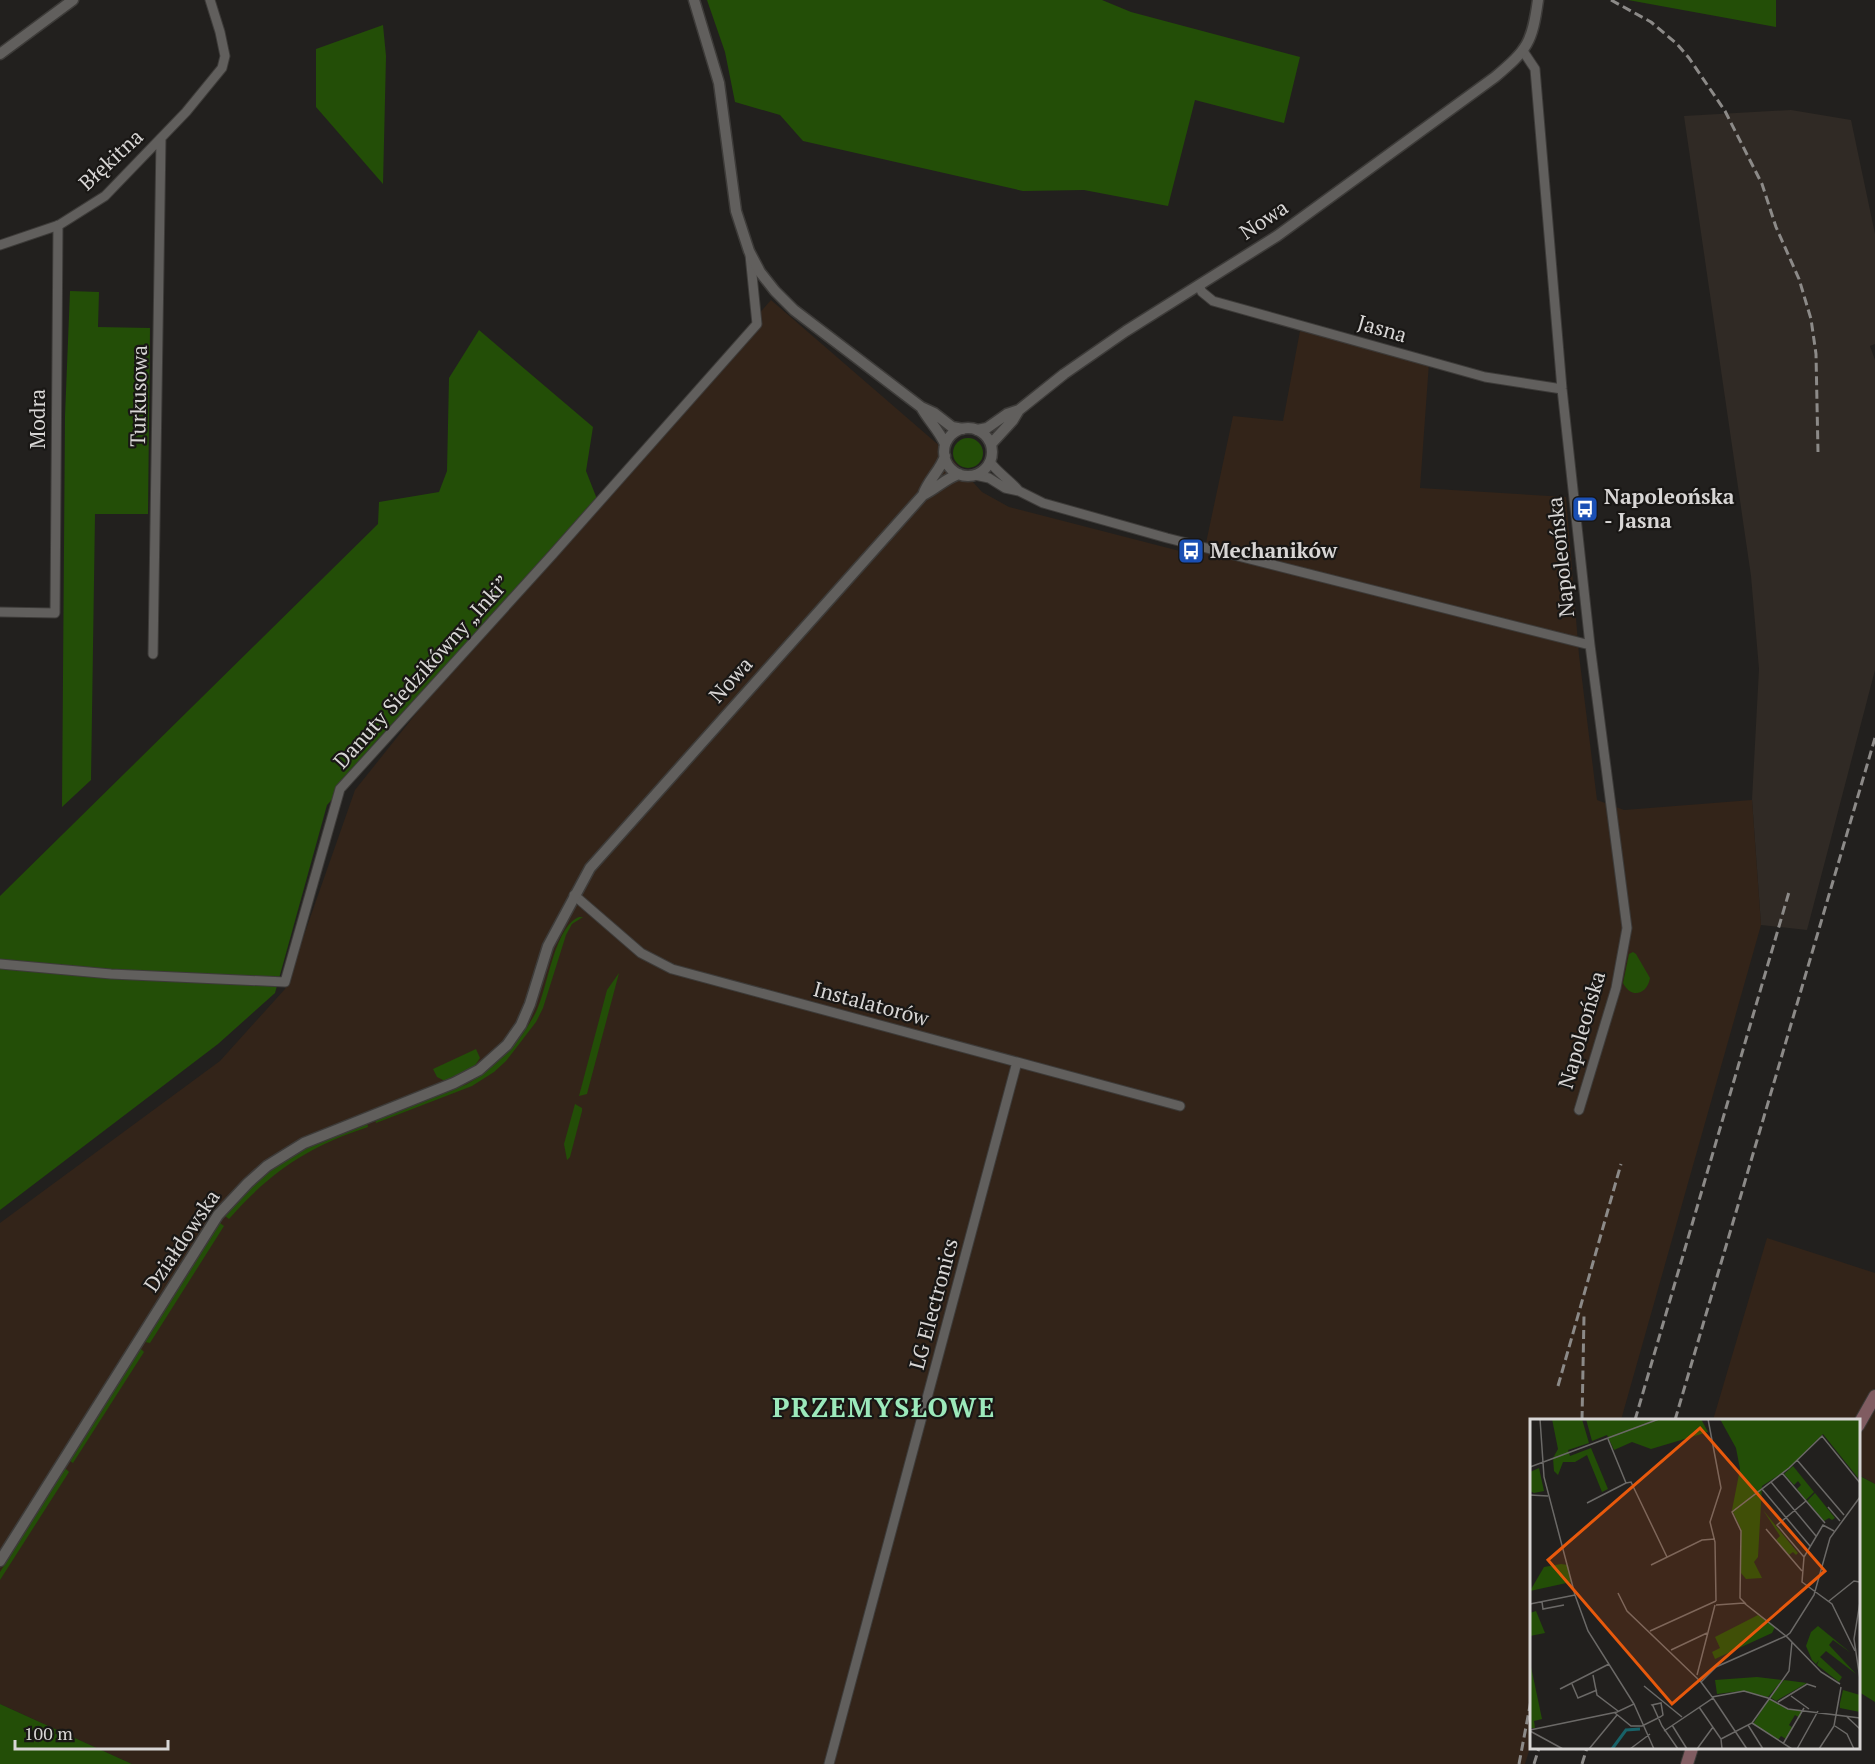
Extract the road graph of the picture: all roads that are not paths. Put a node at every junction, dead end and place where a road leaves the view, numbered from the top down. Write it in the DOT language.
graph roads {
  1 [pos="73,0"];
  2 [pos="210,0"];
  3 [pos="694,0"];
  4 [pos="1538,0"];
  5 [pos="1523,51"];
  6 [pos="0,54"];
  7 [pos="161,138"];
  8 [pos="58,225"];
  9 [pos="0,245"];
  10 [pos="749,250"];
  11 [pos="1199,286"];
  12 [pos="1562,389"];
  13 [pos="921,406"];
  14 [pos="1019,410"];
  15 [pos="963,429"];
  16 [pos="977,430"];
  17 [pos="945,444"];
  18 [pos="991,444"];
  19 [pos="945,456"];
  20 [pos="990,462"];
  21 [pos="959,474"];
  22 [pos="975,475"];
  23 [pos="1019,490"];
  24 [pos="923,495"];
  25 [pos="0,612"];
  26 [pos="1590,645"];
  27 [pos="153,654"];
  28 [pos="574,895"];
  29 [pos="0,964"];
  30 [pos="1017,1062"];
  31 [pos="1180,1106"];
  32 [pos="1579,1110"];
  33 [pos="1875,1396"];
  34 [pos="1860,1422"];
  35 [pos="0,1561"];
  36 [pos="1692,1749"];
  37 [pos="829,1764"];
  38 [pos="1687,1764"];
  1 -- 6 [label="street"];
  2 -- 7 [label="street, Błękitna"];
  3 -- 10 [label="street"];
  4 -- 5 [label="street"];
  5 -- 11 [label="street, Nowa"];
  5 -- 12 [label="street, Napoleońska"];
  7 -- 8 [label="street, Błękitna"];
  7 -- 27 [label="street, Turkusowa"];
  8 -- 9 [label="street, Błękitna"];
  8 -- 25 [label="street, Modra"];
  10 -- 13 [label="street"];
  10 -- 29 [label="street, Danuty Siedzikówny „Inki”"];
  11 -- 12 [label="street, Jasna"];
  11 -- 14 [label="street, Nowa"];
  12 -- 26 [label="street, Napoleońska"];
  13 -- 15 [label="street"];
  13 -- 17 [label="street"];
  14 -- 16 [label="street, Nowa"];
  14 -- 18 [label="street, Nowa"];
  15 -- 16 [label="street"];
  15 -- 17 [label="street"];
  16 -- 18 [label="street"];
  17 -- 19 [label="street"];
  18 -- 20 [label="street"];
  19 -- 21 [label="street"];
  19 -- 24 [label="street, Nowa"];
  20 -- 22 [label="street"];
  20 -- 23 [label="street"];
  21 -- 22 [label="street"];
  21 -- 24 [label="street, Nowa"];
  22 -- 23 [label="street"];
  23 -- 26 [label="street"];
  24 -- 28 [label="street, Nowa"];
  26 -- 32 [label="street, Napoleońska"];
  28 -- 30 [label="street, Instalatorów"];
  28 -- 35 [label="street, Działdowska"];
  30 -- 31 [label="street, Instalatorów"];
  30 -- 37 [label="street, LG Electronics"];
  33 -- 34 [label="main road"];
  36 -- 38 [label="main road"];
}
